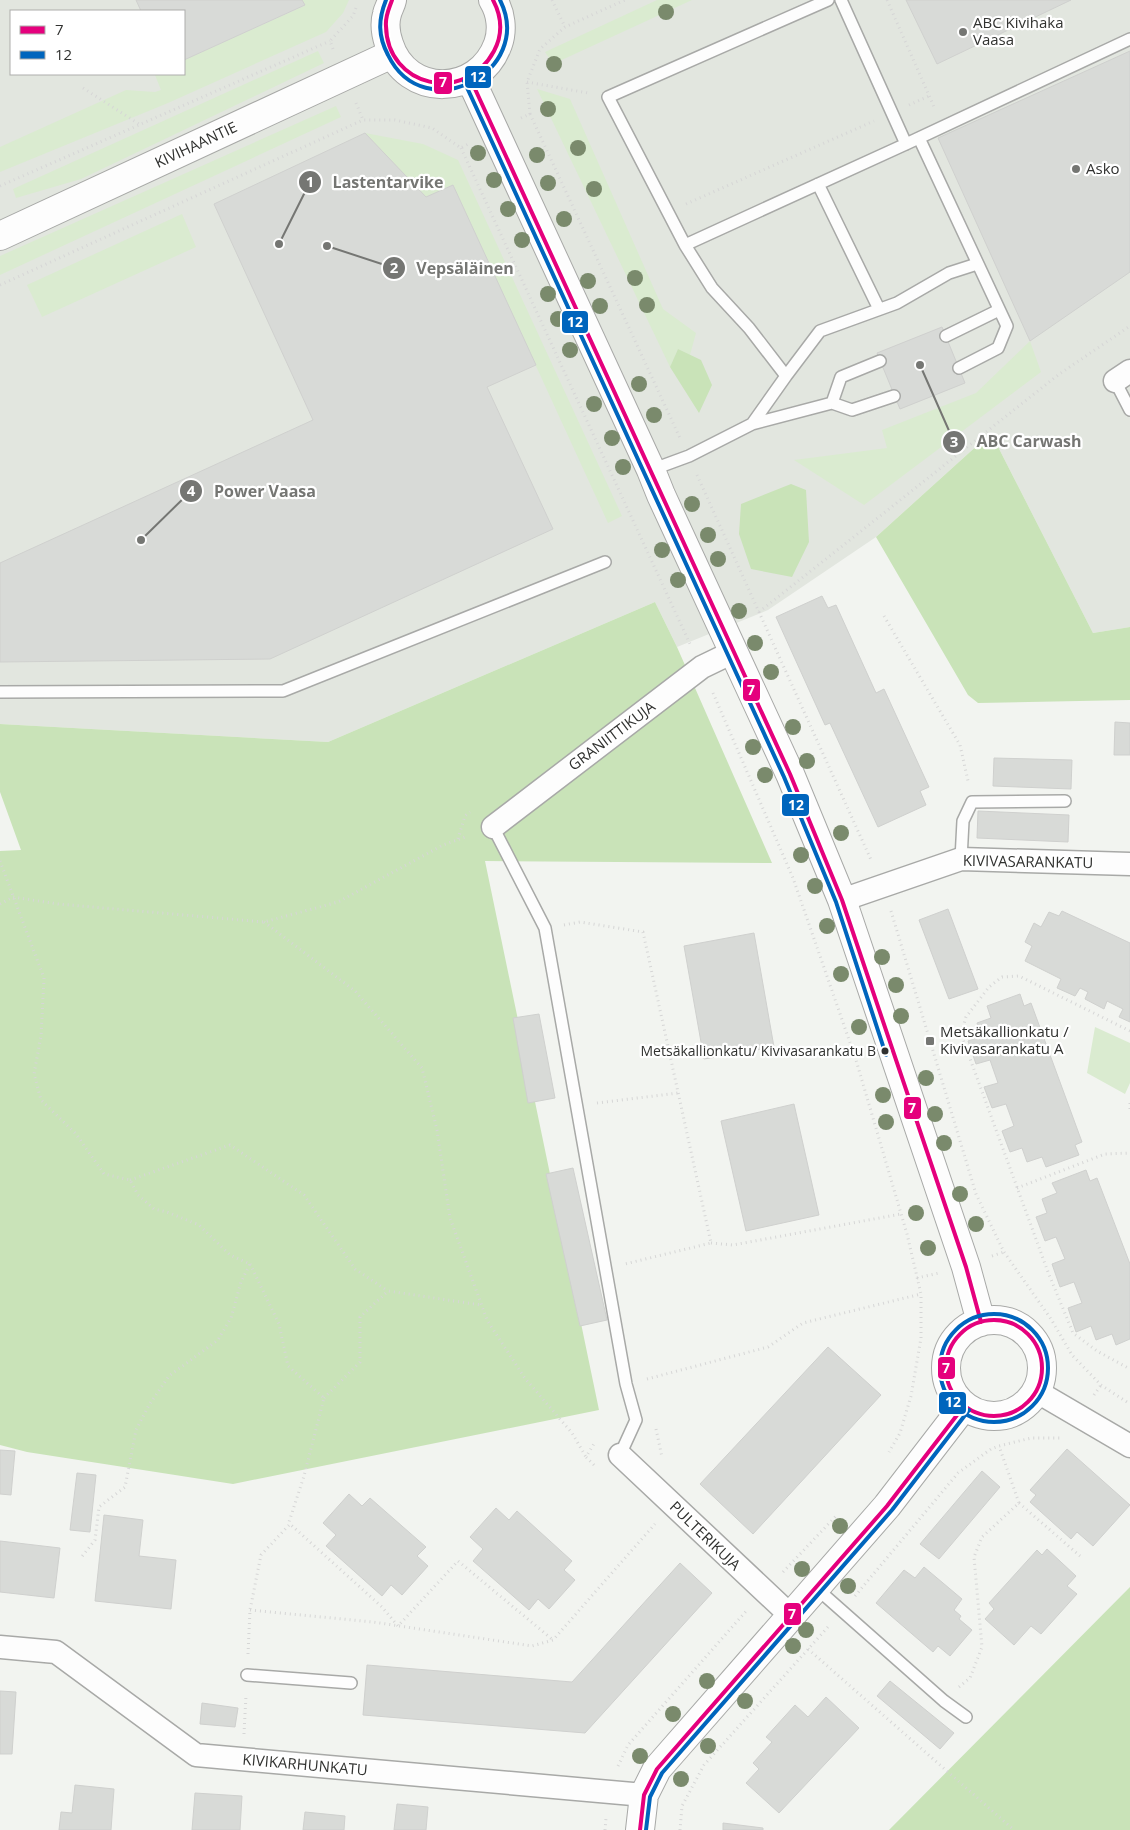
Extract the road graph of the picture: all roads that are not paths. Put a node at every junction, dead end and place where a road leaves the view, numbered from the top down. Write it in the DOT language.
graph roads {
  1 [pos="392,0"];
  2 [pos="828,0"];
  3 [pos="841,0"];
  4 [pos="499,2"];
  5 [pos="1130,39"];
  6 [pos="392,54"];
  7 [pos="470,78"];
  8 [pos="920,138"];
  9 [pos="906,144"];
  10 [pos="818,184"];
  11 [pos="0,236"];
  12 [pos="685,245"];
  13 [pos="977,264"];
  14 [pos="879,309"];
  15 [pos="999,310"];
  16 [pos="946,336"];
  17 [pos="880,361"];
  18 [pos="959,368"];
  19 [pos="786,376"];
  20 [pos="1122,376"];
  21 [pos="894,396"];
  22 [pos="832,403"];
  23 [pos="1130,410"];
  24 [pos="752,424"];
  25 [pos="651,470"];
  26 [pos="605,562"];
  27 [pos="733,652"];
  28 [pos="0,692"];
  29 [pos="1065,801"];
  30 [pos="493,827"];
  31 [pos="961,859"];
  32 [pos="1130,864"];
  33 [pos="842,900"];
  34 [pos="981,1322"];
  35 [pos="1036,1391"];
  36 [pos="964,1406"];
  37 [pos="1130,1446"];
  38 [pos="620,1455"];
  39 [pos="814,1587"];
  40 [pos="790,1615"];
  41 [pos="0,1647"];
  42 [pos="248,1675"];
  43 [pos="351,1683"];
  44 [pos="966,1717"];
  45 [pos="644,1795"];
  46 [pos="640,1830"];
  1 -- 6 [label="street"];
  2 -- 12 [label="lane"];
  3 -- 9 [label="lane"];
  4 -- 7 [label="street"];
  5 -- 8 [label="lane"];
  6 -- 7 [label="street"];
  6 -- 11 [label="street, KIVIHAANTIE"];
  7 -- 25 [label="street"];
  8 -- 9 [label="lane"];
  8 -- 13 [label="lane"];
  9 -- 10 [label="lane"];
  10 -- 12 [label="lane"];
  10 -- 14 [label="lane"];
  12 -- 19 [label="lane"];
  13 -- 14 [label="lane"];
  13 -- 15 [label="lane"];
  14 -- 19 [label="lane"];
  15 -- 16 [label="lane"];
  15 -- 18 [label="lane"];
  17 -- 22 [label="lane"];
  19 -- 24 [label="lane"];
  20 -- 23 [label="lane"];
  21 -- 22 [label="lane"];
  22 -- 24 [label="lane"];
  24 -- 25 [label="lane"];
  25 -- 27 [label="street"];
  26 -- 28 [label="lane"];
  27 -- 30 [label="street, GRANIITTIKUJA"];
  27 -- 33 [label="street"];
  29 -- 31 [label="lane"];
  30 -- 38 [label="lane"];
  31 -- 32 [label="street, KIVIVASARANKATU"];
  31 -- 33 [label="street, KIVIVASARANKATU"];
  33 -- 34 [label="street"];
  34 -- 35 [label="street"];
  34 -- 36 [label="street"];
  35 -- 36 [label="street"];
  35 -- 37 [label="street"];
  36 -- 39 [label="street"];
  38 -- 40 [label="street, PULTERIKUJA"];
  39 -- 40 [label="street"];
  39 -- 44 [label="lane"];
  40 -- 45 [label="street"];
  41 -- 45 [label="street, KIVIKARHUNKATU"];
  42 -- 43 [label="lane"];
  45 -- 46 [label="street"];
}
